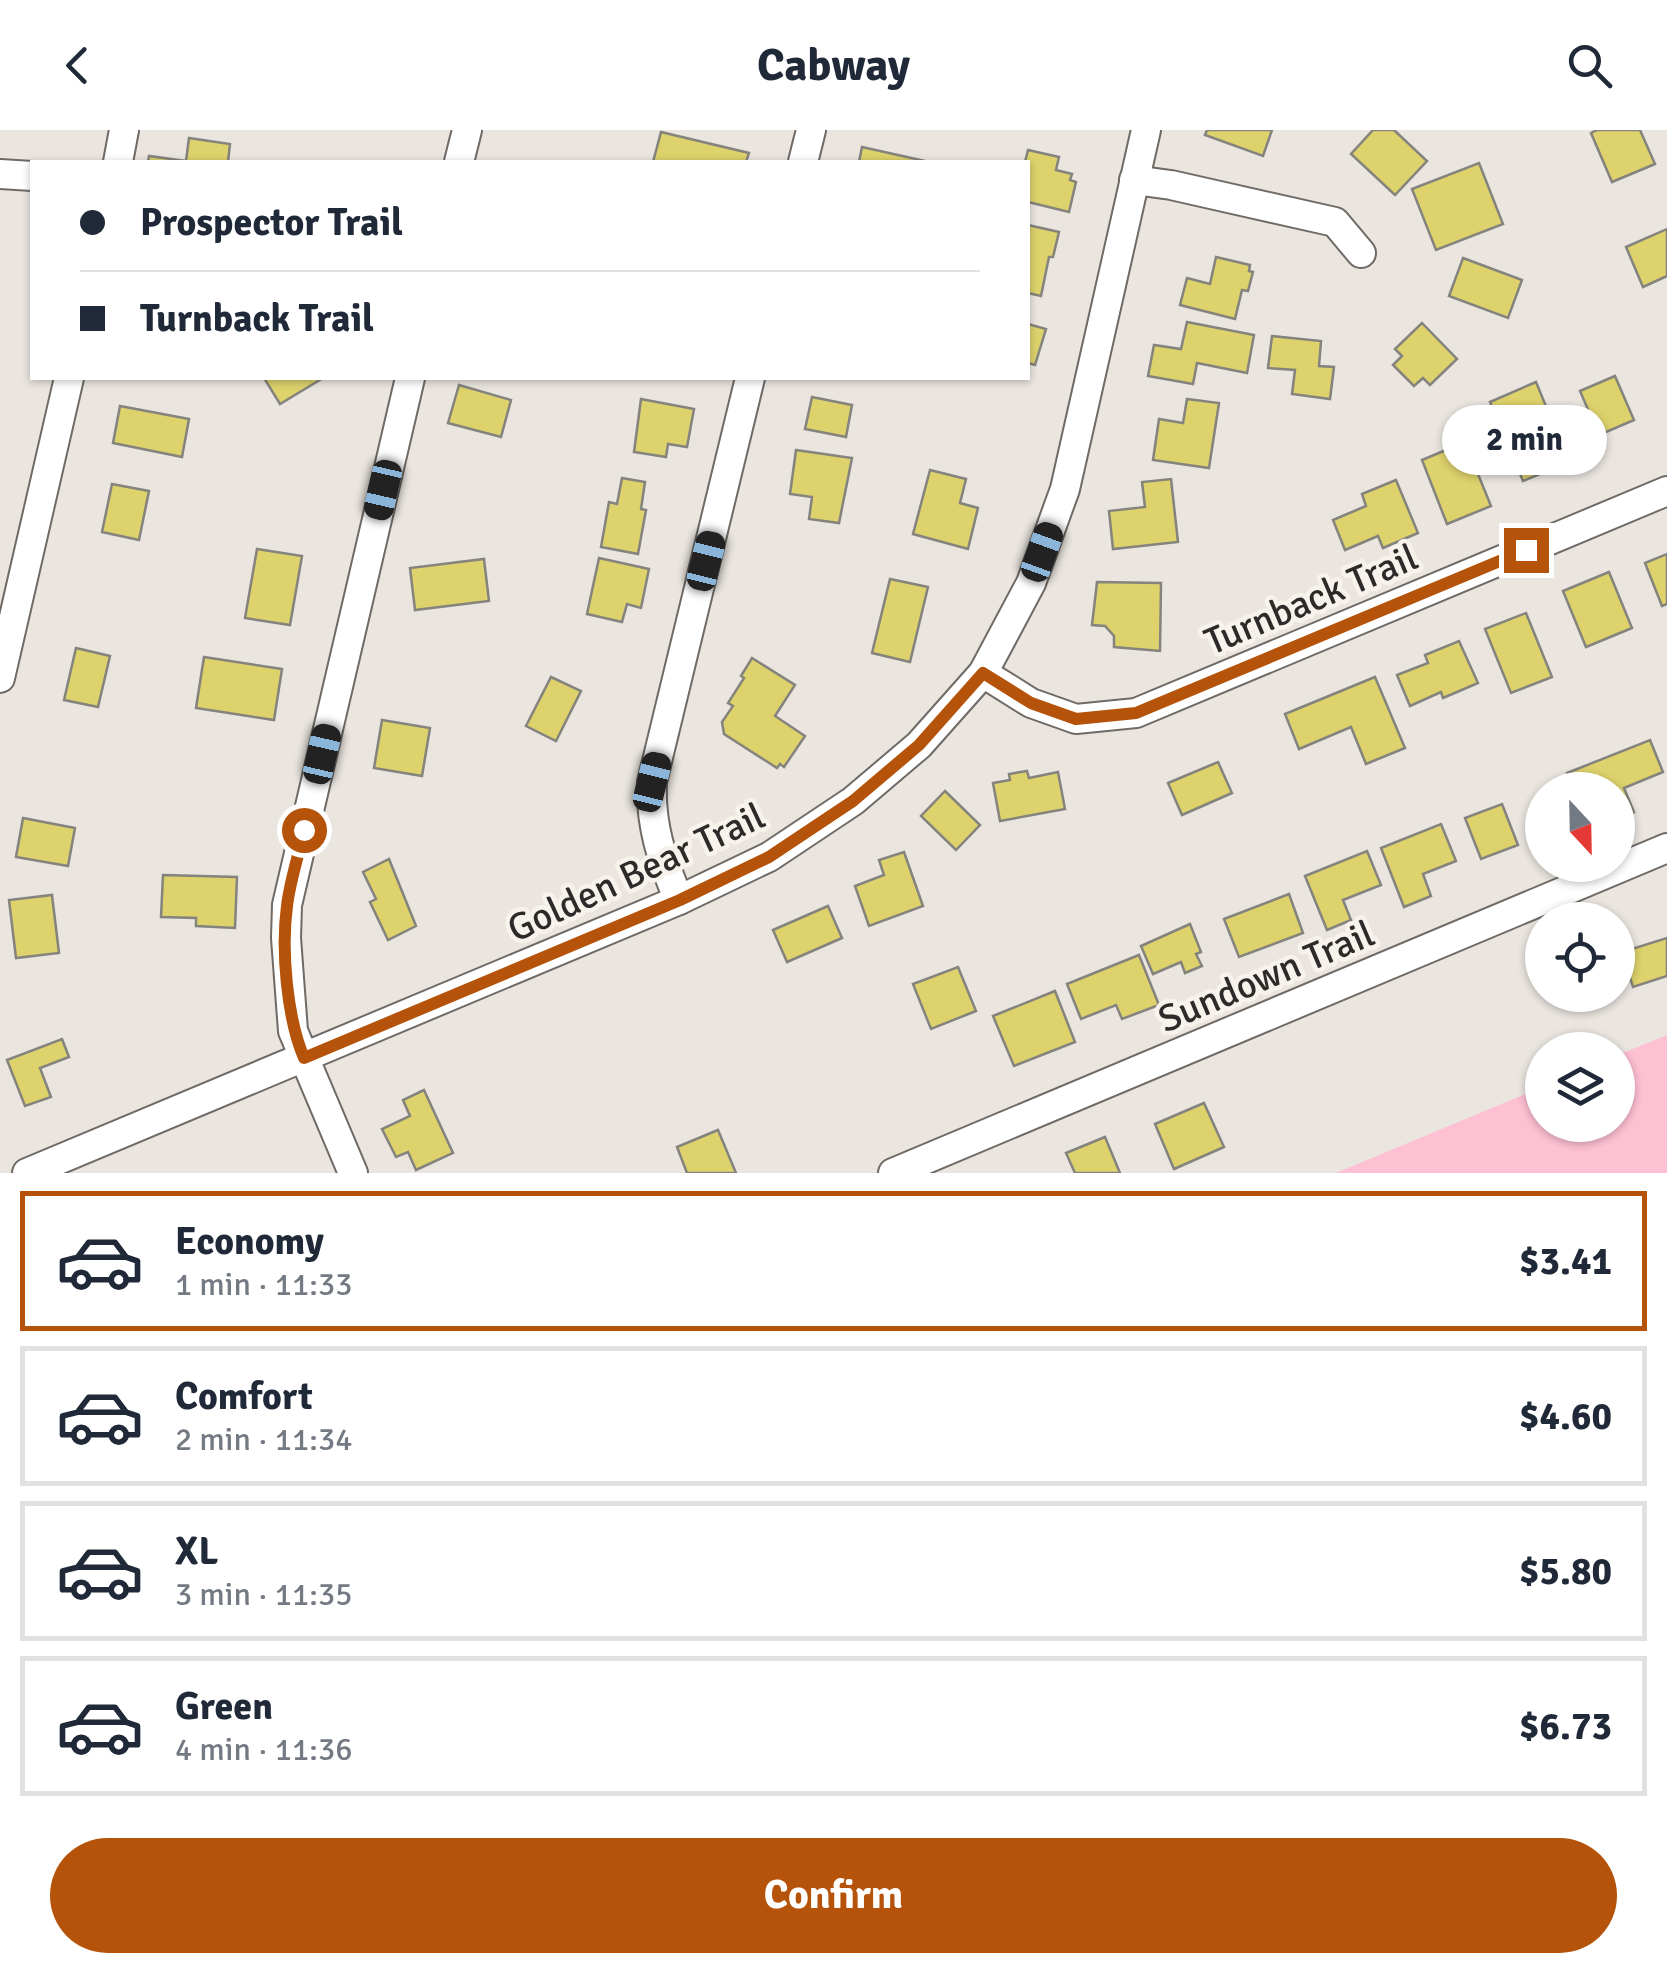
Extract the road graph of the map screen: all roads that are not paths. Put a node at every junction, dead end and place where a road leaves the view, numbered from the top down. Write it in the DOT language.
graph roads {
  1 [pos="124,130"];
  2 [pos="467,130"];
  3 [pos="811,130"];
  4 [pos="1146,130"];
  5 [pos="118,160"];
  6 [pos="460,160"];
  7 [pos="804,160"];
  8 [pos="0,174"];
  9 [pos="30,176"];
  10 [pos="1134,180"];
  11 [pos="1361,253"];
  12 [pos="69,380"];
  13 [pos="410,380"];
  14 [pos="750,380"];
  15 [pos="1667,491"];
  16 [pos="983,673"];
  17 [pos="0,678"];
  18 [pos="1667,848"];
  19 [pos="680,900"];
  20 [pos="304,1058"];
  21 [pos="27,1173"];
  22 [pos="353,1173"];
  23 [pos="893,1173"];
  1 -- 5 [label="street"];
  2 -- 6 [label="street"];
  3 -- 7 [label="street"];
  4 -- 10 [label="street, Golden Bear Trail"];
  8 -- 9 [label="street"];
  10 -- 11 [label="street"];
  10 -- 16 [label="street, Golden Bear Trail"];
  12 -- 17 [label="street"];
  13 -- 20 [label="street"];
  14 -- 19 [label="street"];
  15 -- 16 [label="street, Turnback Trail"];
  16 -- 19 [label="street, Golden Bear Trail"];
  18 -- 23 [label="street, Sundown Trail"];
  19 -- 20 [label="street, Golden Bear Trail"];
  20 -- 21 [label="street, Golden Bear Trail"];
  20 -- 22 [label="street"];
}
